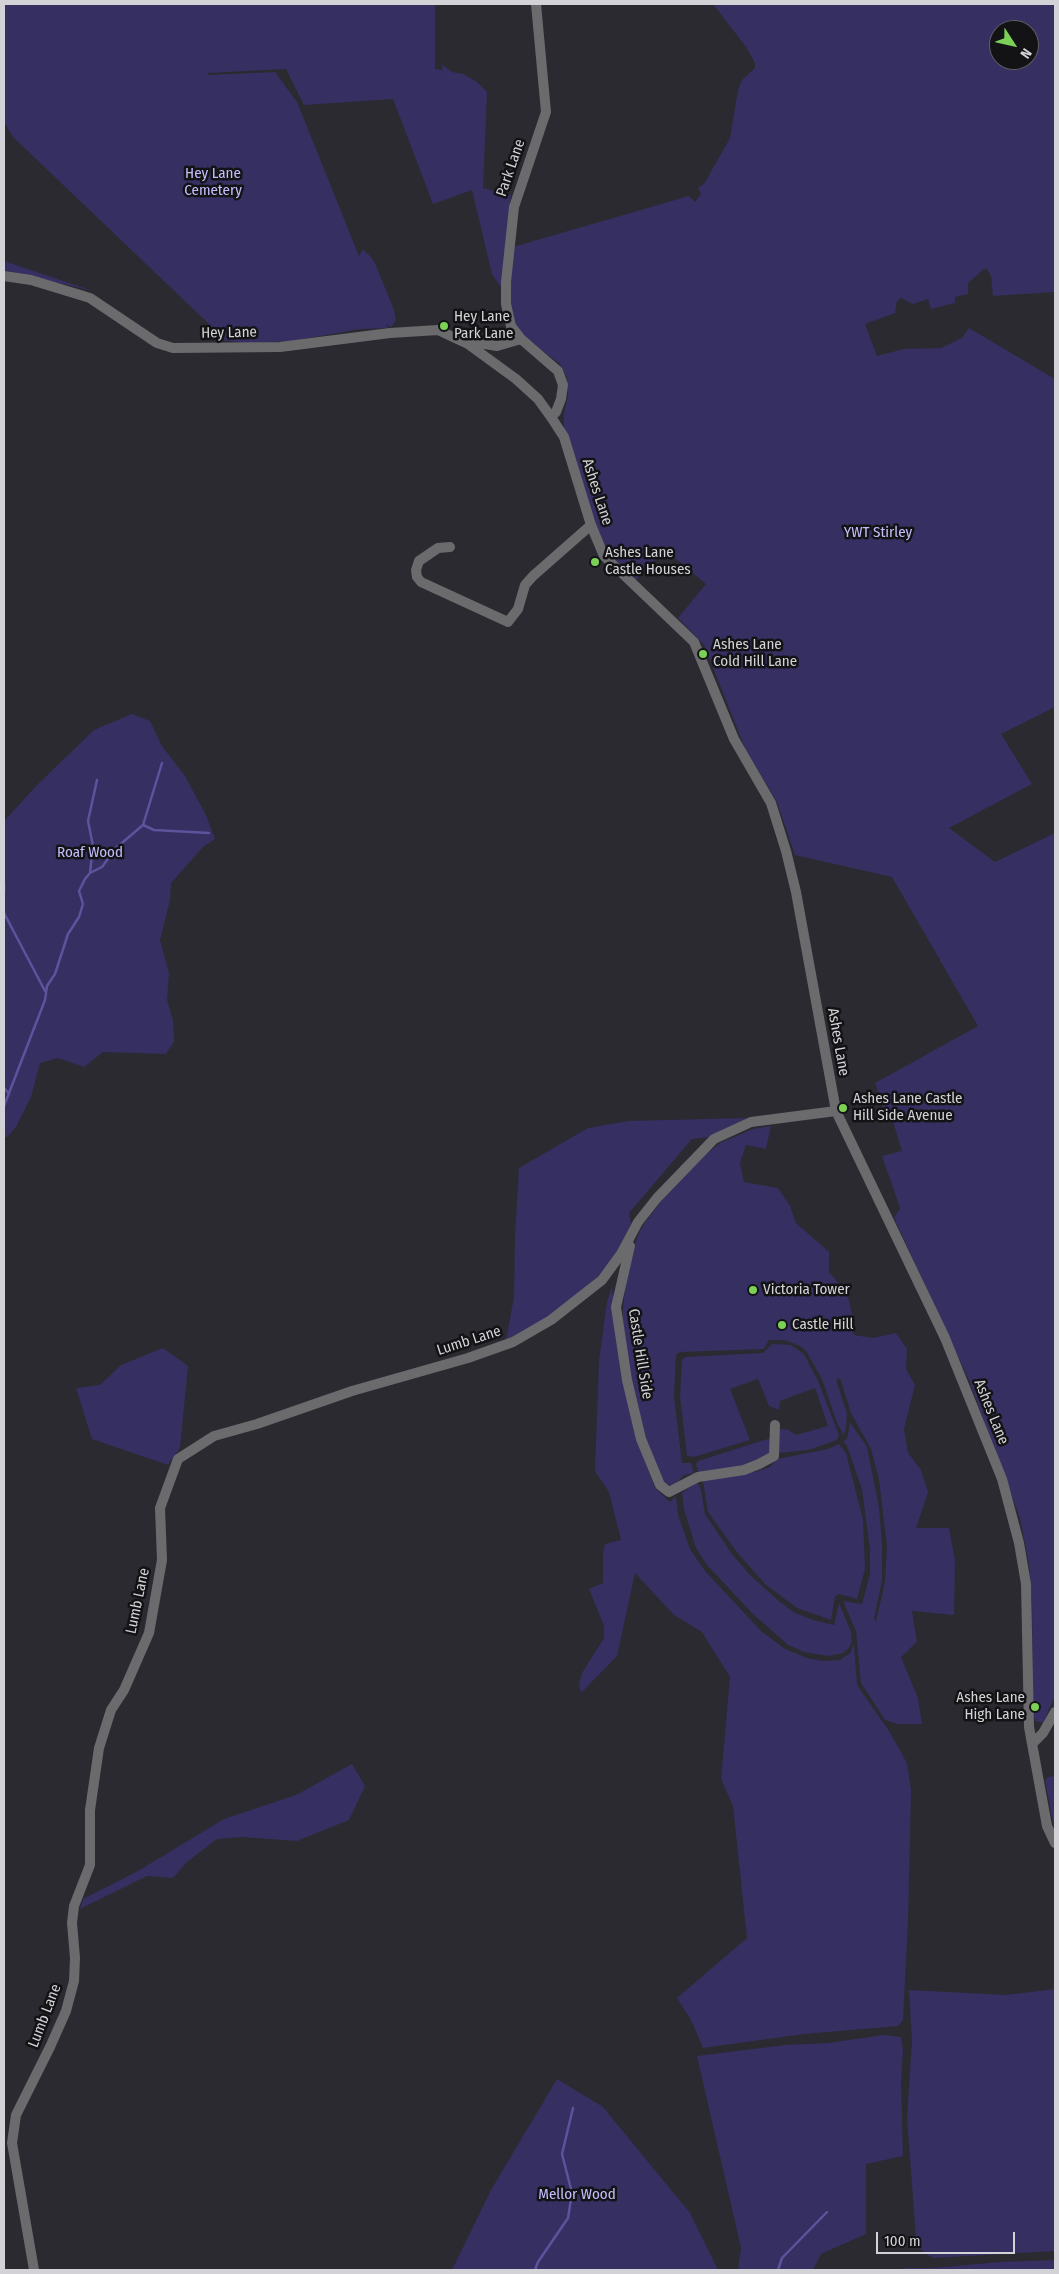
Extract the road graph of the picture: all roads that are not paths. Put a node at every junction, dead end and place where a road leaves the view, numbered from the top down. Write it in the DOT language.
graph roads {
  1 [pos="536,4"];
  2 [pos="4,276"];
  3 [pos="520,339"];
  4 [pos="468,344"];
  5 [pos="551,417"];
  6 [pos="591,525"];
  7 [pos="450,547"];
  8 [pos="836,1111"];
  9 [pos="629,1238"];
  10 [pos="775,1425"];
  11 [pos="1055,1712"];
  12 [pos="1032,1744"];
  13 [pos="1055,1843"];
  14 [pos="34,2270"];
  1 -- 3 [label="street, Park Lane"];
  2 -- 4 [label="street, Hey Lane"];
  3 -- 4 [label="street"];
  3 -- 5 [label="street, Park Lane"];
  4 -- 5 [label="street, Ashes Lane"];
  5 -- 6 [label="street, Ashes Lane"];
  6 -- 7 [label="street"];
  6 -- 8 [label="street, Ashes Lane"];
  8 -- 9 [label="street, Castle Hill Side"];
  8 -- 12 [label="street, Ashes Lane"];
  9 -- 10 [label="street, Castle Hill Side"];
  9 -- 14 [label="street, Lumb Lane"];
  11 -- 12 [label="street"];
  12 -- 13 [label="street, Ashes Lane"];
}
